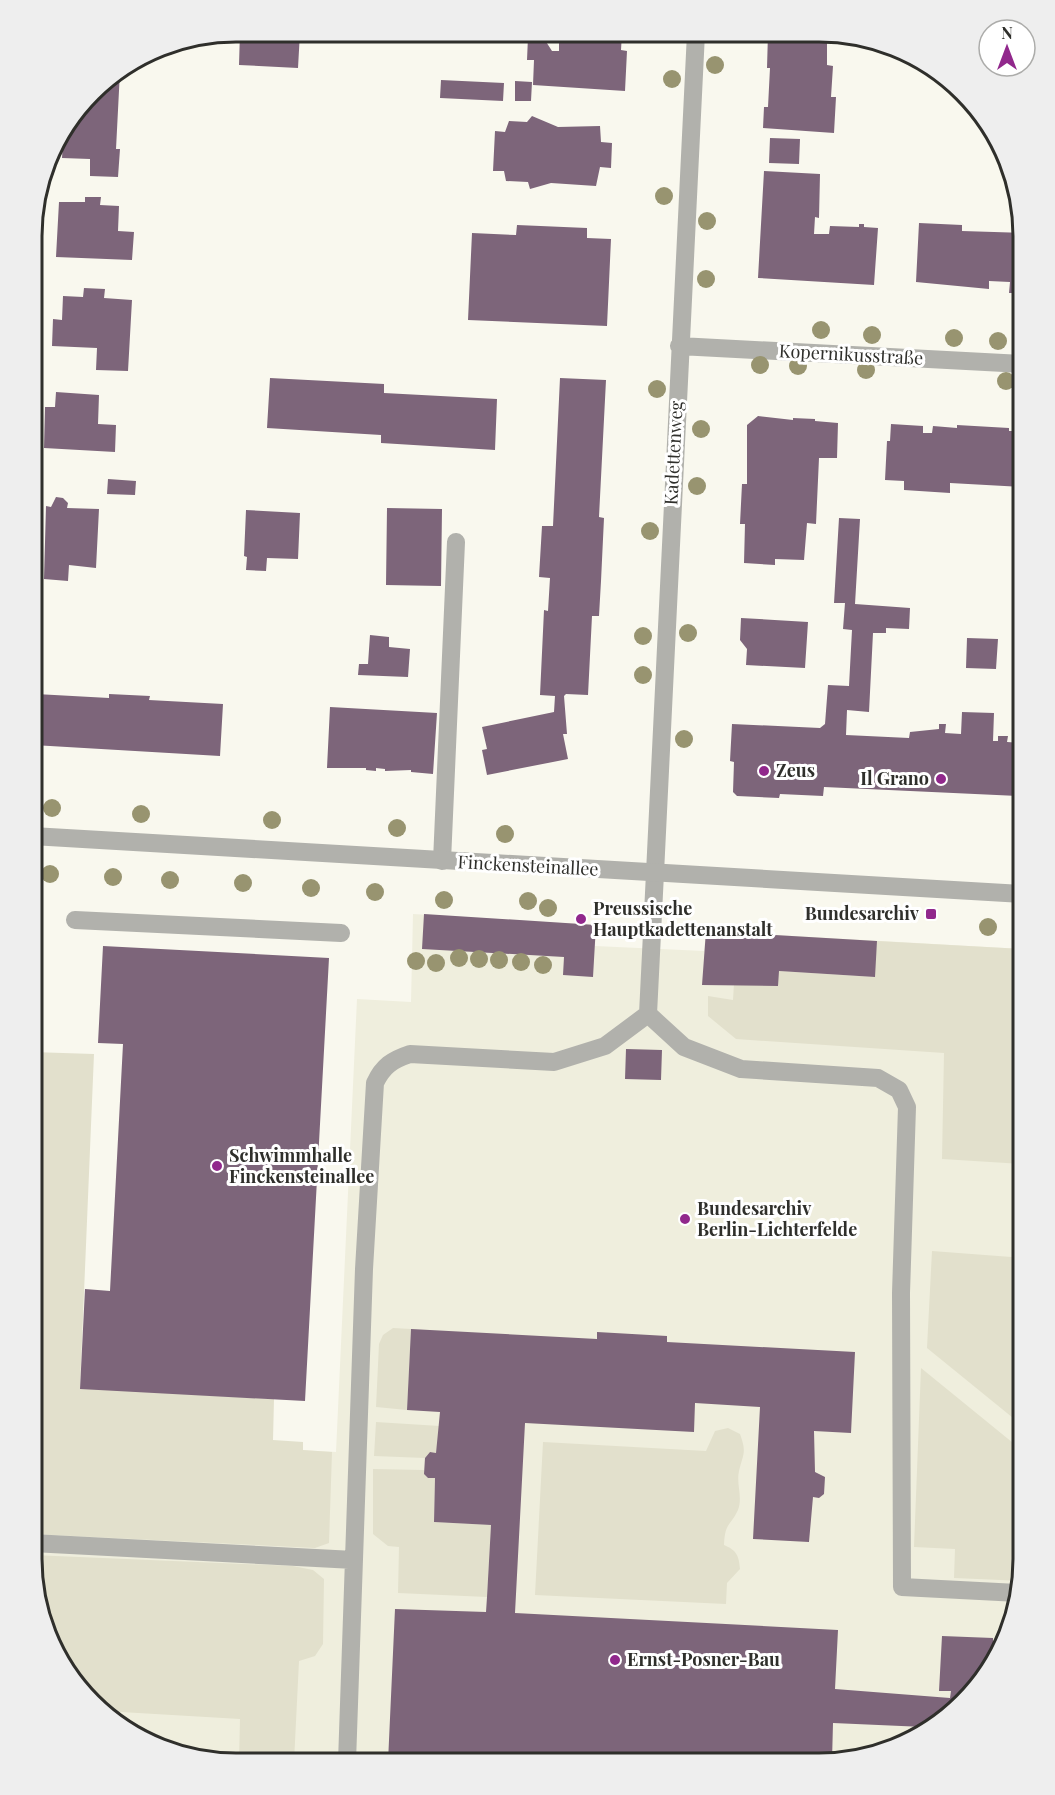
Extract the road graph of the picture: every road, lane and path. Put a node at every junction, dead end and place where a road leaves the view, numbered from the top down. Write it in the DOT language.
graph roads {
  1 [pos="696,42"];
  2 [pos="679,346"];
  3 [pos="1013,363"];
  4 [pos="456,542"];
  5 [pos="42,837"];
  6 [pos="442,861"];
  7 [pos="655,873"];
  8 [pos="1013,893"];
  9 [pos="75,920"];
  10 [pos="341,933"];
  11 [pos="648,1014"];
  12 [pos="42,1544"];
  13 [pos="354,1560"];
  14 [pos="1010,1593"];
  15 [pos="347,1753"];
  1 -- 2 [label="street, Kadettenweg"];
  2 -- 3 [label="street, Kopernikusstraße"];
  2 -- 7 [label="street, Kadettenweg"];
  4 -- 6 [label="street"];
  5 -- 6 [label="street, Finckensteinallee"];
  6 -- 7 [label="street, Finckensteinallee"];
  7 -- 8 [label="street, Finckensteinallee"];
  7 -- 11 [label="street, Kadettenweg"];
  9 -- 10 [label="street"];
  11 -- 13 [label="street"];
  11 -- 14 [label="street"];
  12 -- 13 [label="street"];
  13 -- 15 [label="street"];
}
